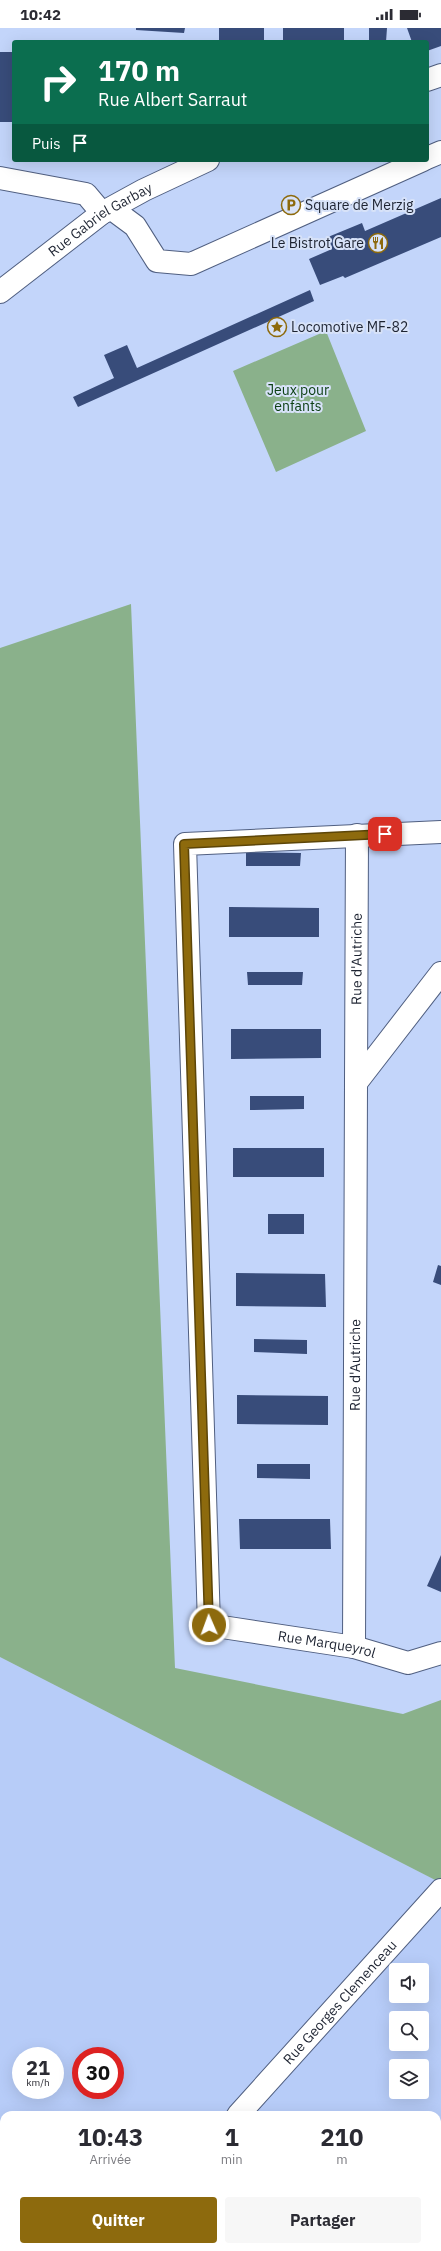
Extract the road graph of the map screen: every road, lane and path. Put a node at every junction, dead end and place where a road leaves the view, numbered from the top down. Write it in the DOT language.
graph roads {
  1 [pos="441,75"];
  2 [pos="429,79"];
  3 [pos="441,152"];
  4 [pos="429,157"];
  5 [pos="204,162"];
  6 [pos="419,162"];
  7 [pos="0,178"];
  8 [pos="107,211"];
  9 [pos="0,292"];
  10 [pos="441,832"];
  11 [pos="357,835"];
  12 [pos="441,973"];
  13 [pos="356,1083"];
  14 [pos="354,1647"];
  15 [pos="441,1652"];
  16 [pos="441,1890"];
  17 [pos="242,2111"];
  1 -- 2 [label="street"];
  3 -- 4 [label="street"];
  5 -- 8 [label="street, Rue Gabriel Garbay"];
  6 -- 8 [label="street"];
  7 -- 8 [label="street"];
  8 -- 9 [label="street, Rue Gabriel Garbay"];
  10 -- 11 [label="street"];
  11 -- 13 [label="street, Rue d'Autriche"];
  11 -- 14 [label="street, Rue Marqueyrol"];
  12 -- 13 [label="street"];
  13 -- 14 [label="street, Rue d'Autriche"];
  14 -- 15 [label="street, Rue Marqueyrol"];
  16 -- 17 [label="street, Rue Georges Clemenceau"];
}
